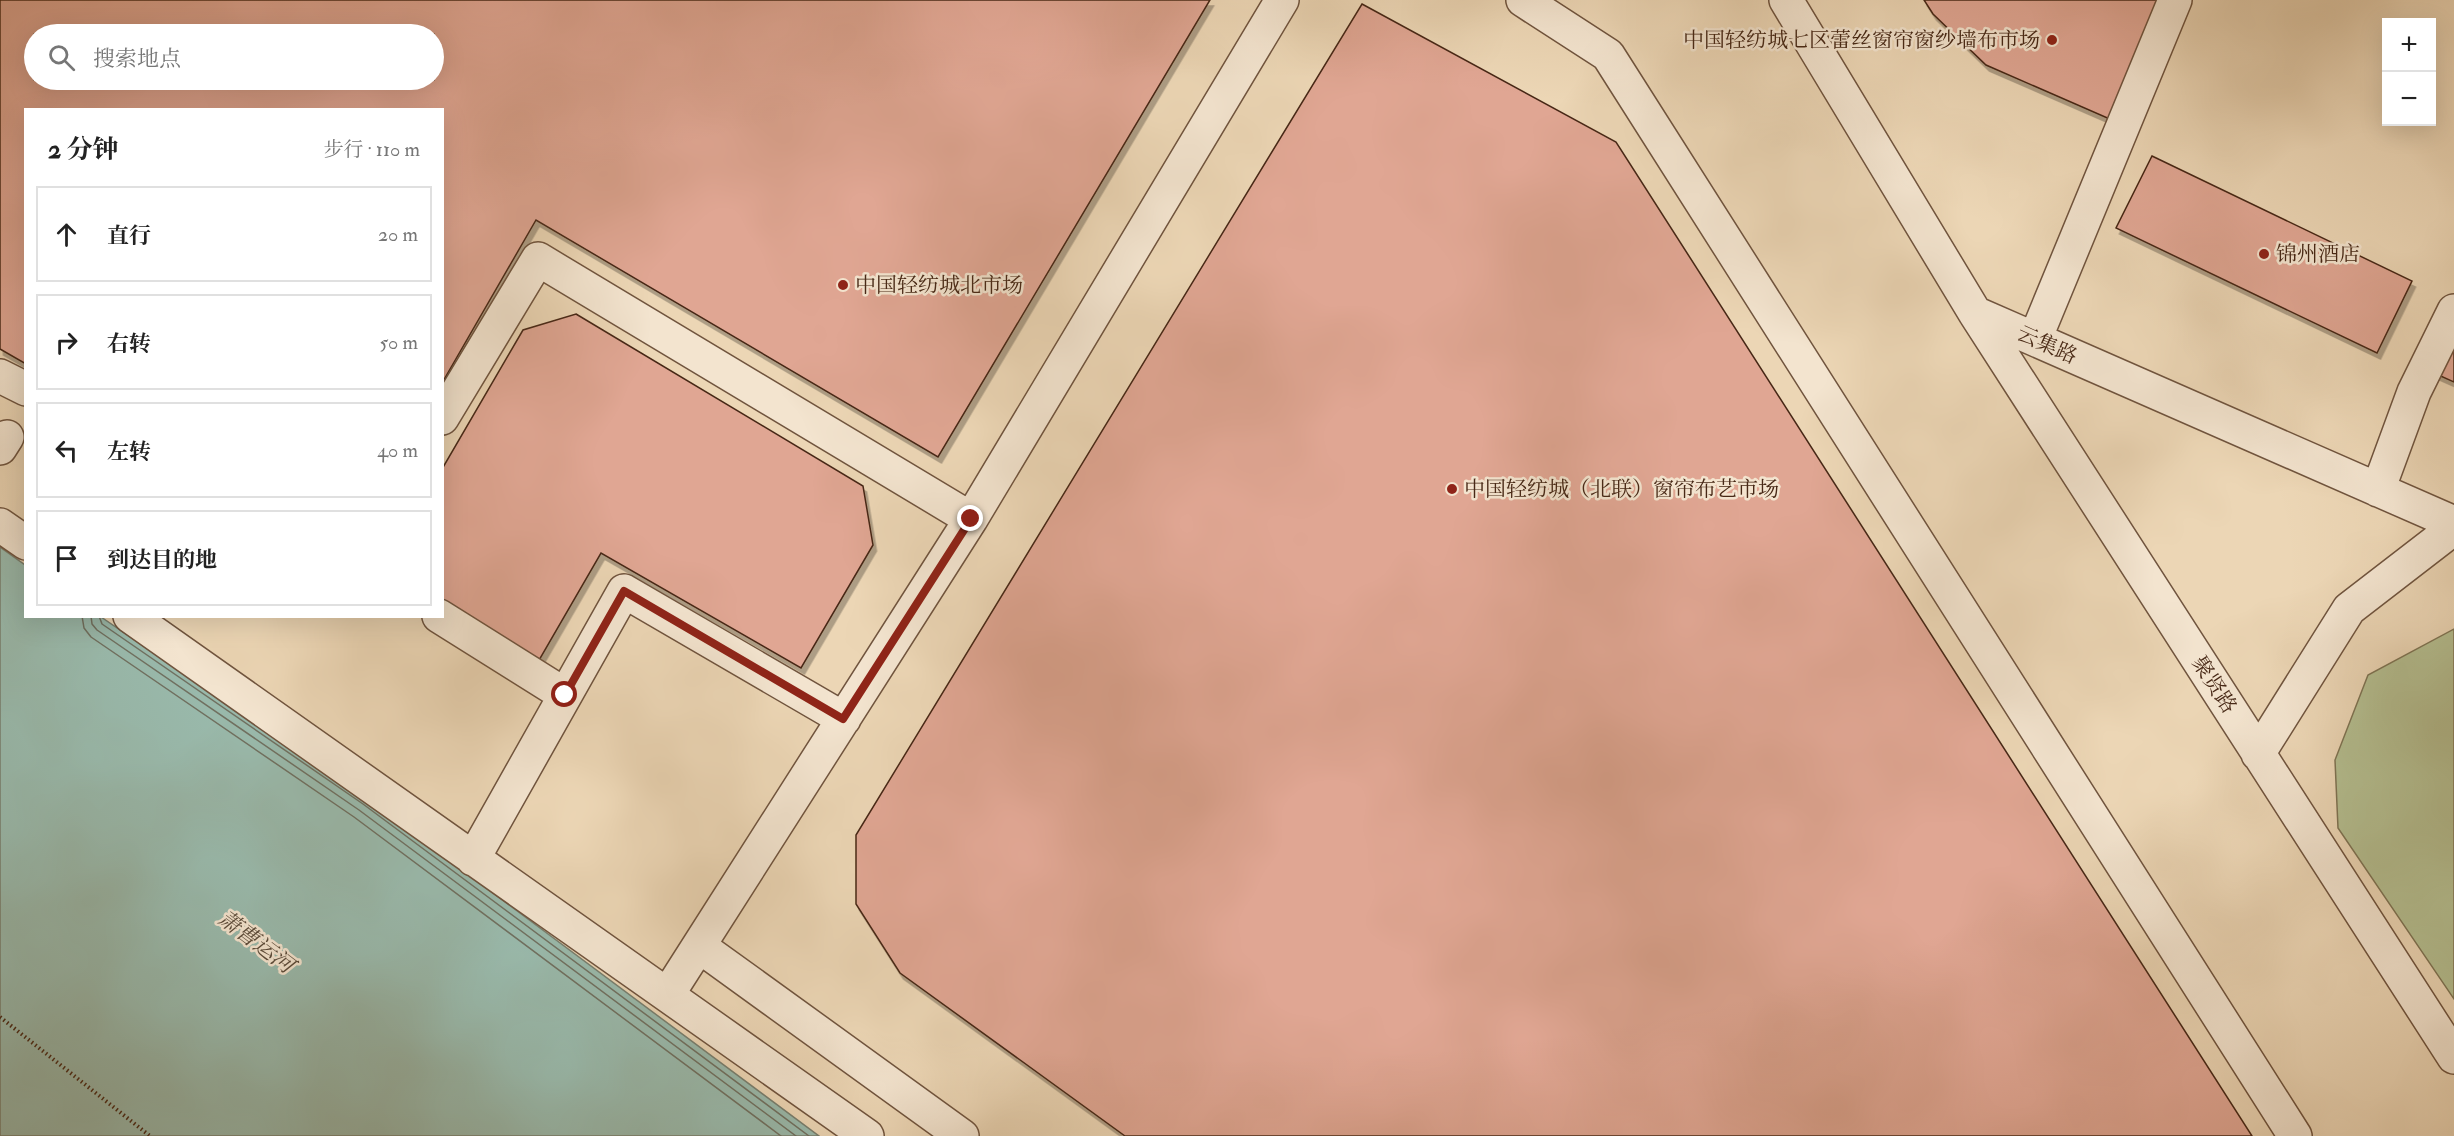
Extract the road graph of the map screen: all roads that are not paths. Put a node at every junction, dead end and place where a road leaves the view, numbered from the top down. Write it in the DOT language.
graph roads {
  1 [pos="1282,0"];
  2 [pos="1523,0"];
  3 [pos="1786,0"];
  4 [pos="2175,0"];
  5 [pos="2454,311"];
  6 [pos="1975,313"];
  7 [pos="2035,339"];
  8 [pos="0,376"];
  9 [pos="24,388"];
  10 [pos="444,415"];
  11 [pos="2378,490"];
  12 [pos="971,519"];
  13 [pos="2454,523"];
  14 [pos="0,525"];
  15 [pos="2454,528"];
  16 [pos="24,542"];
  17 [pos="133,618"];
  18 [pos="443,618"];
  19 [pos="565,695"];
  20 [pos="843,719"];
  21 [pos="2258,754"];
  22 [pos="473,859"];
  23 [pos="699,946"];
  24 [pos="668,994"];
  25 [pos="2454,1057"];
  26 [pos="867,1136"];
  27 [pos="962,1136"];
  28 [pos="2295,1136"];
  1 -- 12 [label="street"];
  2 -- 28 [label="street"];
  3 -- 6 [label="street"];
  4 -- 7 [label="street"];
  5 -- 11 [label="street"];
  6 -- 7 [label="street, 云集路"];
  6 -- 21 [label="street, 聚贤路"];
  7 -- 11 [label="street, 云集路"];
  8 -- 9 [label="street"];
  10 -- 12 [label="street"];
  11 -- 13 [label="street, 云集路"];
  12 -- 20 [label="street"];
  14 -- 16 [label="street"];
  15 -- 21 [label="street"];
  17 -- 22 [label="street"];
  18 -- 19 [label="street"];
  19 -- 20 [label="street"];
  19 -- 22 [label="street"];
  20 -- 23 [label="street"];
  21 -- 25 [label="street, 聚贤路"];
  22 -- 24 [label="street"];
  23 -- 24 [label="street"];
  23 -- 27 [label="street"];
  24 -- 26 [label="street"];
}
